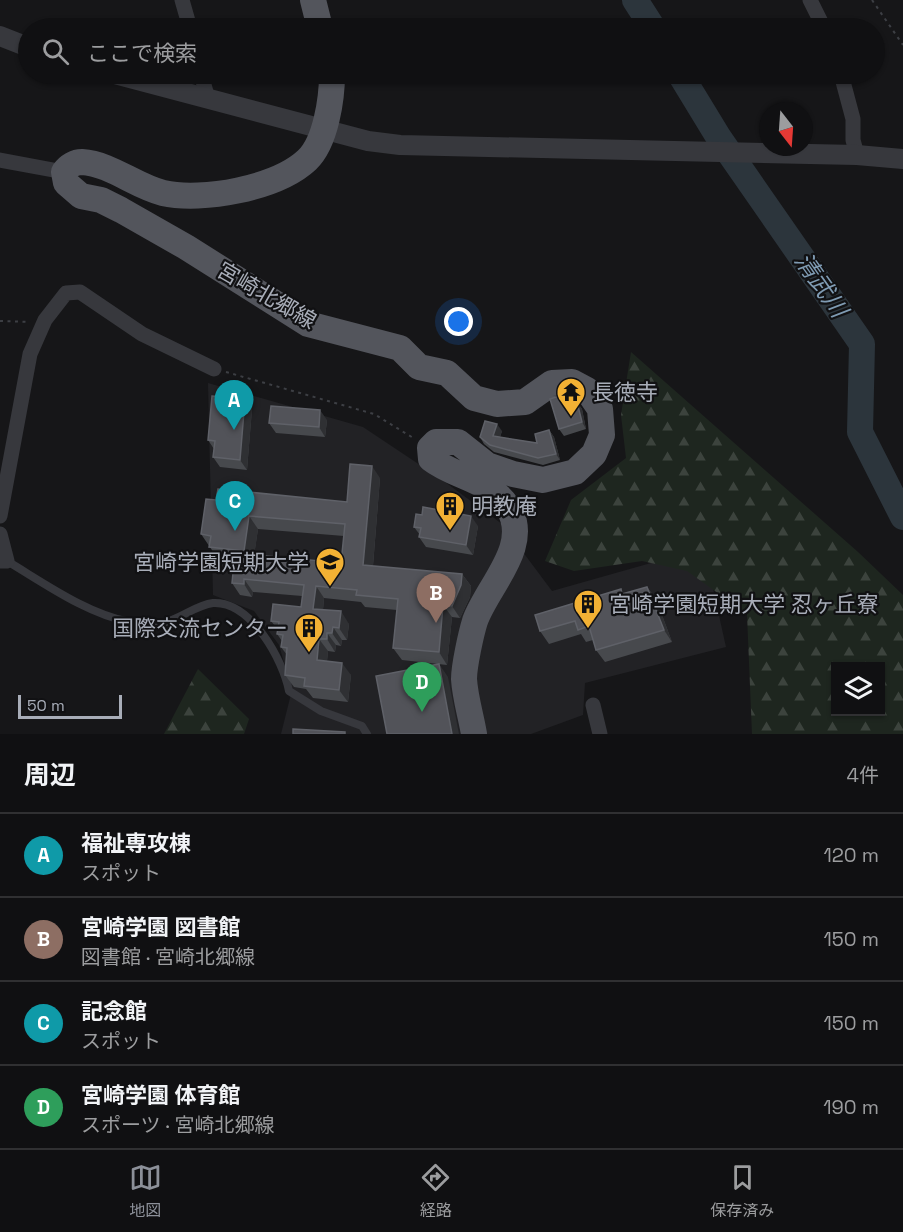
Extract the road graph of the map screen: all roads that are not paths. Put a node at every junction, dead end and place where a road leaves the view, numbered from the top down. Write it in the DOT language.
graph roads {
  1 [pos="182,0"];
  2 [pos="313,0"];
  3 [pos="810,0"];
  4 [pos="187,18"];
  5 [pos="318,18"];
  6 [pos="819,18"];
  7 [pos="0,36"];
  8 [pos="18,43"];
  9 [pos="152,84"];
  10 [pos="204,84"];
  11 [pos="332,84"];
  12 [pos="844,84"];
  13 [pos="208,99"];
  14 [pos="323,129"];
  15 [pos="857,155"];
  16 [pos="903,159"];
  17 [pos="0,160"];
  18 [pos="63,172"];
  19 [pos="214,369"];
  20 [pos="0,516"];
  21 [pos="0,534"];
  22 [pos="4,561"];
  23 [pos="592,705"];
  24 [pos="367,734"];
  25 [pos="474,734"];
  26 [pos="600,734"];
  1 -- 4 [label="street"];
  2 -- 5 [label="main road"];
  3 -- 6 [label="street"];
  7 -- 8 [label="street"];
  9 -- 13 [label="street"];
  10 -- 13 [label="street"];
  11 -- 14 [label="main road"];
  12 -- 15 [label="street"];
  13 -- 14 [label="street"];
  14 -- 15 [label="street"];
  14 -- 18 [label="main road"];
  15 -- 16 [label="street"];
  17 -- 18 [label="street"];
  18 -- 25 [label="main road, 宮崎北郷線"];
  19 -- 20 [label="street"];
  21 -- 22 [label="street"];
  22 -- 24 [label="lane"];
  23 -- 26 [label="street"];
}
